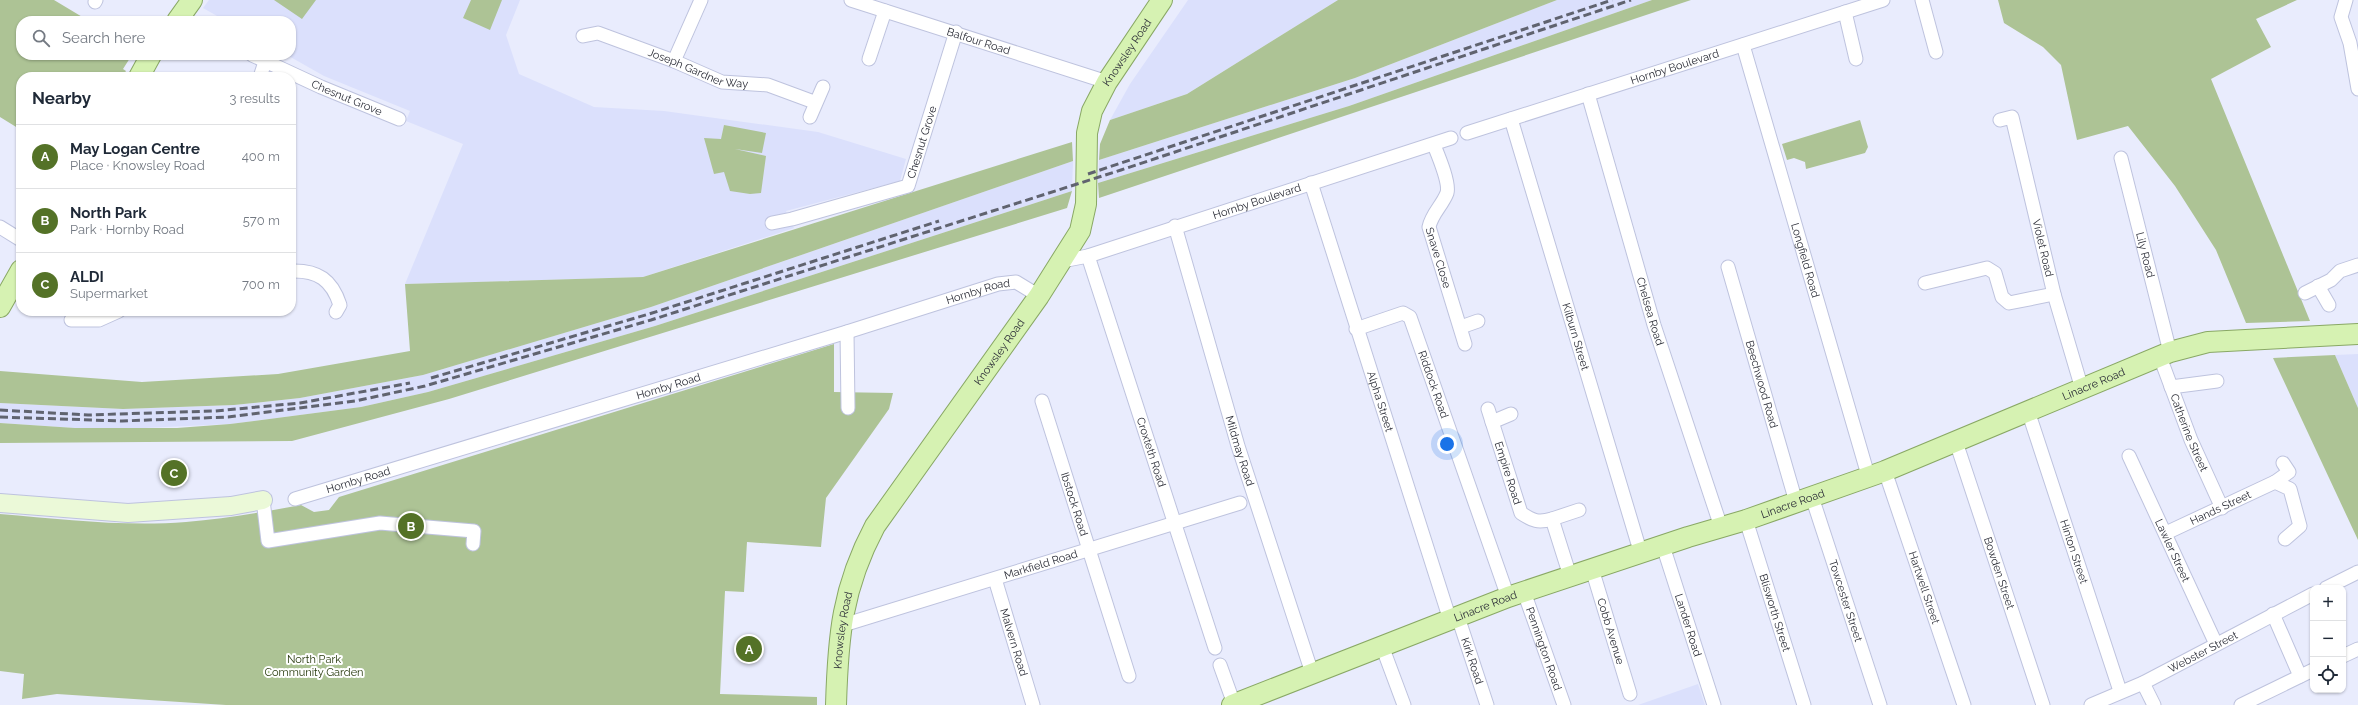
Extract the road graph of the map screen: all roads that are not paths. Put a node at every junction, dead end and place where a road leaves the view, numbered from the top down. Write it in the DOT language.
graph roads {
  1 [pos="701,0"];
  2 [pos="851,0"];
  3 [pos="1882,0"];
  4 [pos="1922,0"];
  5 [pos="2346,0"];
  6 [pos="1159,1"];
  7 [pos="885,11"];
  8 [pos="1844,12"];
  9 [pos="956,32"];
  10 [pos="583,36"];
  11 [pos="1743,45"];
  12 [pos="1936,52"];
  13 [pos="869,59"];
  14 [pos="1856,59"];
  15 [pos="148,60"];
  16 [pos="261,60"];
  17 [pos="674,61"];
  18 [pos="265,62"];
  19 [pos="142,72"];
  20 [pos="262,72"];
  21 [pos="289,72"];
  22 [pos="296,75"];
  23 [pos="1107,82"];
  24 [pos="823,87"];
  25 [pos="2358,89"];
  26 [pos="1588,94"];
  27 [pos="814,102"];
  28 [pos="810,117"];
  29 [pos="399,119"];
  30 [pos="1511,119"];
  31 [pos="2000,120"];
  32 [pos="1467,133"];
  33 [pos="1451,138"];
  34 [pos="1434,144"];
  35 [pos="2121,158"];
  36 [pos="1311,183"];
  37 [pos="772,223"];
  38 [pos="1175,226"];
  39 [pos="0,227"];
  40 [pos="16,237"];
  41 [pos="1088,256"];
  42 [pos="1062,261"];
  43 [pos="2358,265"];
  44 [pos="1728,267"];
  45 [pos="296,271"];
  46 [pos="16,279"];
  47 [pos="1925,283"];
  48 [pos="2318,286"];
  49 [pos="2305,293"];
  50 [pos="2054,294"];
  51 [pos="1039,296"];
  52 [pos="2329,305"];
  53 [pos="0,307"];
  54 [pos="336,312"];
  55 [pos="108,316"];
  56 [pos="72,320"];
  57 [pos="1478,321"];
  58 [pos="1461,327"];
  59 [pos="1356,329"];
  60 [pos="847,332"];
  61 [pos="2358,334"];
  62 [pos="1465,344"];
  63 [pos="2165,354"];
  64 [pos="2217,381"];
  65 [pos="2171,387"];
  66 [pos="2082,389"];
  67 [pos="1042,401"];
  68 [pos="848,408"];
  69 [pos="1488,409"];
  70 [pos="2028,411"];
  71 [pos="1511,414"];
  72 [pos="1492,422"];
  73 [pos="1956,442"];
  74 [pos="2129,456"];
  75 [pos="2283,463"];
  76 [pos="1877,473"];
  77 [pos="2275,482"];
  78 [pos="295,499"];
  79 [pos="1804,499"];
  80 [pos="263,500"];
  81 [pos="0,503"];
  82 [pos="1240,503"];
  83 [pos="2222,508"];
  84 [pos="1579,510"];
  85 [pos="1552,519"];
  86 [pos="1746,520"];
  87 [pos="1175,524"];
  88 [pos="1721,527"];
  89 [pos="2166,533"];
  90 [pos="2285,539"];
  91 [pos="473,544"];
  92 [pos="1663,546"];
  93 [pos="1088,550"];
  94 [pos="1641,554"];
  95 [pos="1592,569"];
  96 [pos="2358,572"];
  97 [pos="1570,576"];
  98 [pos="995,579"];
  99 [pos="2332,585"];
  100 [pos="1516,595"];
  101 [pos="2310,595"];
  102 [pos="2272,614"];
  103 [pos="1454,618"];
  104 [pos="840,626"];
  105 [pos="2216,644"];
  106 [pos="1382,646"];
  107 [pos="1215,648"];
  108 [pos="2358,649"];
  109 [pos="2346,655"];
  110 [pos="1220,665"];
  111 [pos="2310,671"];
  112 [pos="1312,672"];
  113 [pos="1129,676"];
  114 [pos="2300,676"];
  115 [pos="2143,683"];
  116 [pos="2120,692"];
  117 [pos="1630,694"];
  118 [pos="836,705"];
  119 [pos="1033,705"];
  120 [pos="1233,705"];
  121 [pos="1404,705"];
  122 [pos="1487,705"];
  123 [pos="1564,705"];
  124 [pos="1714,705"];
  125 [pos="1804,705"];
  126 [pos="1880,705"];
  127 [pos="1964,705"];
  128 [pos="2043,705"];
  129 [pos="2091,705"];
  130 [pos="2154,705"];
  131 [pos="2241,705"];
  1 -- 17 [label="street"];
  2 -- 7 [label="street, Balfour Road"];
  3 -- 8 [label="street, Hornby Boulevard"];
  4 -- 12 [label="street"];
  5 -- 25 [label="street"];
  6 -- 23 [label="main road, Knowsley Road"];
  7 -- 9 [label="street, Balfour Road"];
  7 -- 13 [label="street"];
  8 -- 11 [label="street, Hornby Boulevard"];
  8 -- 14 [label="street"];
  9 -- 23 [label="street, Balfour Road"];
  9 -- 37 [label="street, Chesnut Grove"];
  10 -- 17 [label="street, Joseph Gardner Way"];
  11 -- 26 [label="street, Hornby Boulevard"];
  11 -- 76 [label="street, Longfield Road"];
  15 -- 19 [label="main road"];
  16 -- 18 [label="street, Chesnut Grove"];
  17 -- 27 [label="street, Joseph Gardner Way"];
  18 -- 20 [label="street"];
  18 -- 21 [label="street, Chesnut Grove"];
  22 -- 29 [label="street, Chesnut Grove"];
  23 -- 42 [label="main road, Knowsley Road"];
  24 -- 27 [label="street"];
  26 -- 30 [label="street, Hornby Boulevard"];
  26 -- 88 [label="street, Chelsea Road"];
  27 -- 28 [label="street"];
  30 -- 32 [label="street, Hornby Boulevard"];
  30 -- 94 [label="street, Kilburn Street"];
  31 -- 50 [label="street, Violet Road"];
  33 -- 34 [label="street, Hornby Boulevard"];
  34 -- 36 [label="street, Hornby Boulevard"];
  34 -- 58 [label="street, Snave Close"];
  35 -- 63 [label="street, Lily Road"];
  36 -- 38 [label="street, Hornby Boulevard"];
  36 -- 59 [label="street, Alpha Street"];
  38 -- 41 [label="street, Hornby Boulevard"];
  38 -- 112 [label="street, Mildmay Road"];
  39 -- 40 [label="street"];
  41 -- 42 [label="street, Hornby Boulevard"];
  41 -- 87 [label="street, Croxteth Road"];
  42 -- 51 [label="main road, Knowsley Road"];
  43 -- 48 [label="street"];
  44 -- 79 [label="street, Beechwood Road"];
  45 -- 54 [label="street"];
  46 -- 53 [label="main road"];
  47 -- 50 [label="street"];
  48 -- 49 [label="street"];
  48 -- 52 [label="street"];
  50 -- 66 [label="street, Violet Road"];
  51 -- 60 [label="street, Hornby Road"];
  51 -- 104 [label="main road, Knowsley Road"];
  55 -- 56 [label="street"];
  57 -- 58 [label="street"];
  58 -- 62 [label="street, Snave Close"];
  59 -- 100 [label="street, Riddock Road"];
  59 -- 103 [label="street, Alpha Street"];
  60 -- 68 [label="street"];
  60 -- 78 [label="street, Hornby Road"];
  61 -- 63 [label="main road, Linacre Road"];
  63 -- 65 [label="street, Catherine Street"];
  63 -- 66 [label="main road, Linacre Road"];
  64 -- 65 [label="street"];
  65 -- 83 [label="street, Catherine Street"];
  66 -- 70 [label="main road, Linacre Road"];
  67 -- 93 [label="street, Ibstock Road"];
  69 -- 72 [label="street, Empire Road"];
  70 -- 73 [label="main road, Linacre Road"];
  70 -- 116 [label="street, Hinton Street"];
  71 -- 72 [label="street"];
  72 -- 85 [label="street, Empire Road"];
  73 -- 76 [label="main road, Linacre Road"];
  73 -- 128 [label="street, Bowden Street"];
  74 -- 89 [label="street, Lawler Street"];
  75 -- 77 [label="street, Hands Street"];
  76 -- 79 [label="main road, Linacre Road"];
  76 -- 127 [label="street, Hartwell Street"];
  77 -- 83 [label="street, Hands Street"];
  77 -- 90 [label="street"];
  79 -- 86 [label="main road, Linacre Road"];
  79 -- 126 [label="street, Towcester Street"];
  80 -- 81 [label="street"];
  80 -- 91 [label="street"];
  82 -- 87 [label="street, Markfield Road"];
  83 -- 89 [label="street, Hands Street"];
  84 -- 85 [label="street, Empire Road"];
  85 -- 97 [label="street"];
  86 -- 88 [label="main road, Linacre Road"];
  86 -- 125 [label="street, Blisworth Street"];
  87 -- 93 [label="street, Markfield Road"];
  87 -- 107 [label="street, Croxteth Road"];
  88 -- 92 [label="main road, Linacre Road"];
  89 -- 105 [label="street, Lawler Street"];
  92 -- 94 [label="main road, Linacre Road"];
  92 -- 124 [label="street, Lander Road"];
  93 -- 98 [label="street, Markfield Road"];
  93 -- 113 [label="street, Ibstock Road"];
  94 -- 95 [label="main road, Linacre Road"];
  95 -- 97 [label="main road, Linacre Road"];
  95 -- 117 [label="street, Cobb Avenue"];
  96 -- 99 [label="street"];
  97 -- 100 [label="main road, Linacre Road"];
  98 -- 104 [label="street, Markfield Road"];
  98 -- 119 [label="street, Malvern Road"];
  100 -- 103 [label="main road, Linacre Road"];
  100 -- 123 [label="street, Pennington Road"];
  101 -- 102 [label="street, Webster Street"];
  102 -- 105 [label="street, Webster Street"];
  102 -- 114 [label="street"];
  103 -- 106 [label="main road, Linacre Road"];
  103 -- 122 [label="street, Kirk Road"];
  104 -- 118 [label="main road, Knowsley Road"];
  105 -- 115 [label="street, Webster Street"];
  106 -- 112 [label="main road, Linacre Road"];
  106 -- 121 [label="street"];
  108 -- 109 [label="street"];
  110 -- 120 [label="street"];
  111 -- 114 [label="street"];
  112 -- 120 [label="main road, Linacre Road"];
  114 -- 131 [label="street"];
  115 -- 116 [label="street, Webster Street"];
  115 -- 130 [label="street"];
  116 -- 129 [label="street, Webster Street"];
}
